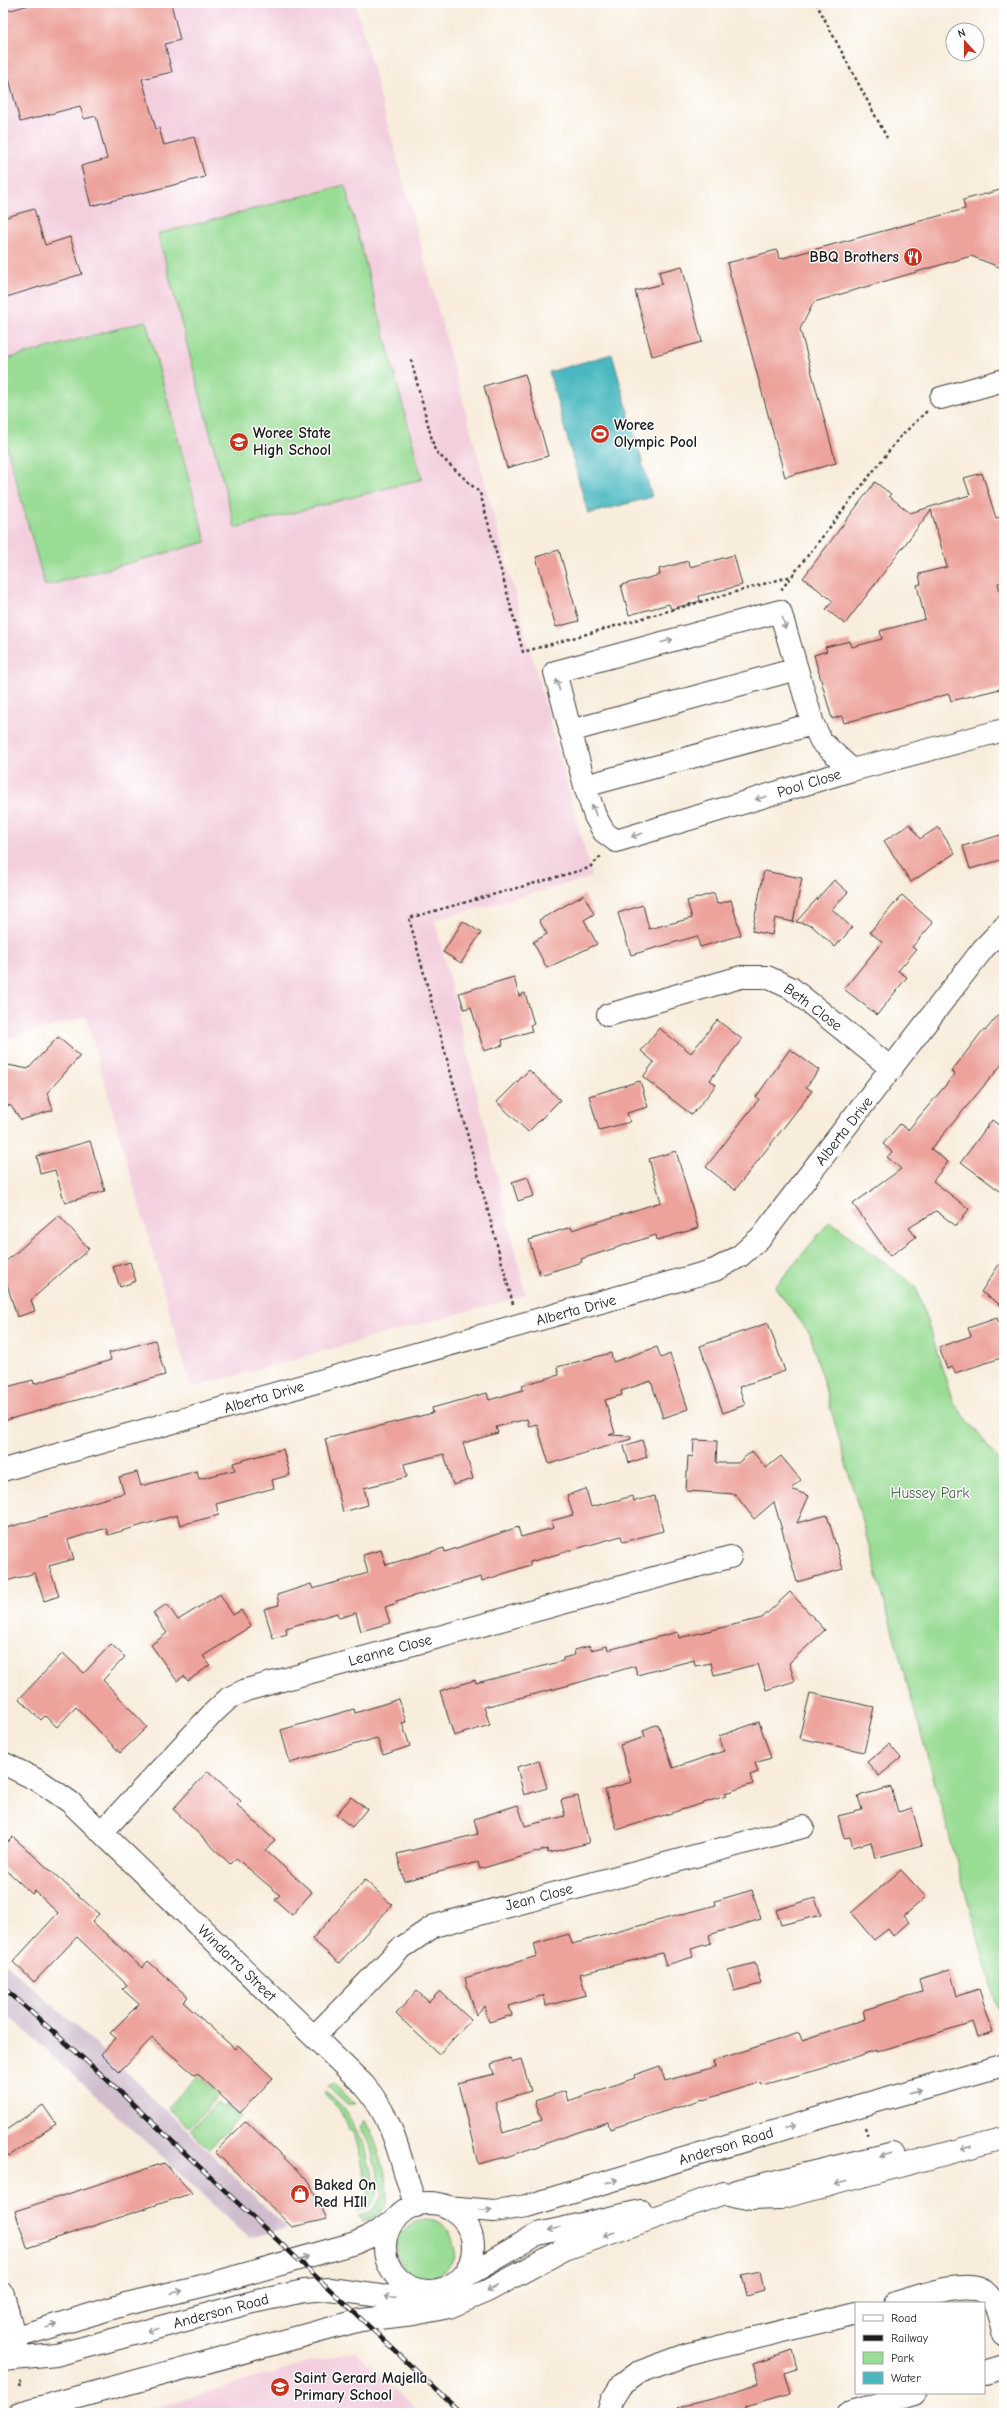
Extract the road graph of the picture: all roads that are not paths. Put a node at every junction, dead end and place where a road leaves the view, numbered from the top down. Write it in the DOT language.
graph roads {
  1 [pos="1004,380"];
  2 [pos="941,398"];
  3 [pos="797,669"];
  4 [pos="812,724"];
  5 [pos="1004,730"];
  6 [pos="570,731"];
  7 [pos="852,770"];
  8 [pos="585,786"];
  9 [pos="1004,927"];
  10 [pos="608,1015"];
  11 [pos="892,1069"];
  12 [pos="3,1470"];
  13 [pos="730,1557"];
  14 [pos="3,1763"];
  15 [pos="803,1827"];
  16 [pos="102,1832"];
  17 [pos="314,2037"];
  18 [pos="1004,2066"];
  19 [pos="1004,2122"];
  20 [pos="1004,2138"];
  21 [pos="724,2193"];
  22 [pos="416,2206"];
  23 [pos="447,2208"];
  24 [pos="395,2220"];
  25 [pos="448,2286"];
  26 [pos="3,2294"];
  27 [pos="899,2302"];
  28 [pos="855,2313"];
  29 [pos="1004,2335"];
  30 [pos="9,2339"];
  31 [pos="12,2360"];
  32 [pos="1004,2366"];
  33 [pos="985,2372"];
  34 [pos="912,2394"];
  35 [pos="19,2413"];
  36 [pos="608,2413"];
  37 [pos="848,2413"];
  1 -- 2 [label="street"];
  3 -- 4 [label="street"];
  3 -- 6 [label="street"];
  6 -- 3 [label="street, one-way"];
  4 -- 7 [label="street"];
  4 -- 8 [label="street"];
  5 -- 7 [label="street, Pool Close"];
  6 -- 8 [label="street"];
  7 -- 8 [label="street, Pool Close, one-way"];
  9 -- 11 [label="street, Alberta Drive"];
  10 -- 11 [label="street, Beth Close"];
  11 -- 12 [label="street, Alberta Drive"];
  13 -- 16 [label="street, Leanne Close"];
  14 -- 16 [label="street, Windarra Street"];
  15 -- 17 [label="street, Jean Close"];
  16 -- 17 [label="street, Windarra Street"];
  17 -- 22 [label="street, Windarra Street"];
  23 -- 18 [label="street, Anderson Road, one-way"];
  19 -- 21 [label="street, Anderson Road, one-way"];
  20 -- 21 [label="street, one-way"];
  21 -- 25 [label="street, Anderson Road, one-way"];
  21 -- 35 [label="street, one-way"];
  22 -- 23 [label="street"];
  22 -- 24 [label="street"];
  23 -- 25 [label="street"];
  24 -- 25 [label="street"];
  30 -- 24 [label="street, Anderson Road, one-way"];
  25 -- 31 [label="street, Anderson Road, one-way"];
  26 -- 30 [label="street"];
  27 -- 29 [label="street"];
  28 -- 36 [label="street"];
  30 -- 31 [label="street"];
  32 -- 33 [label="street"];
  34 -- 37 [label="street"];
}
